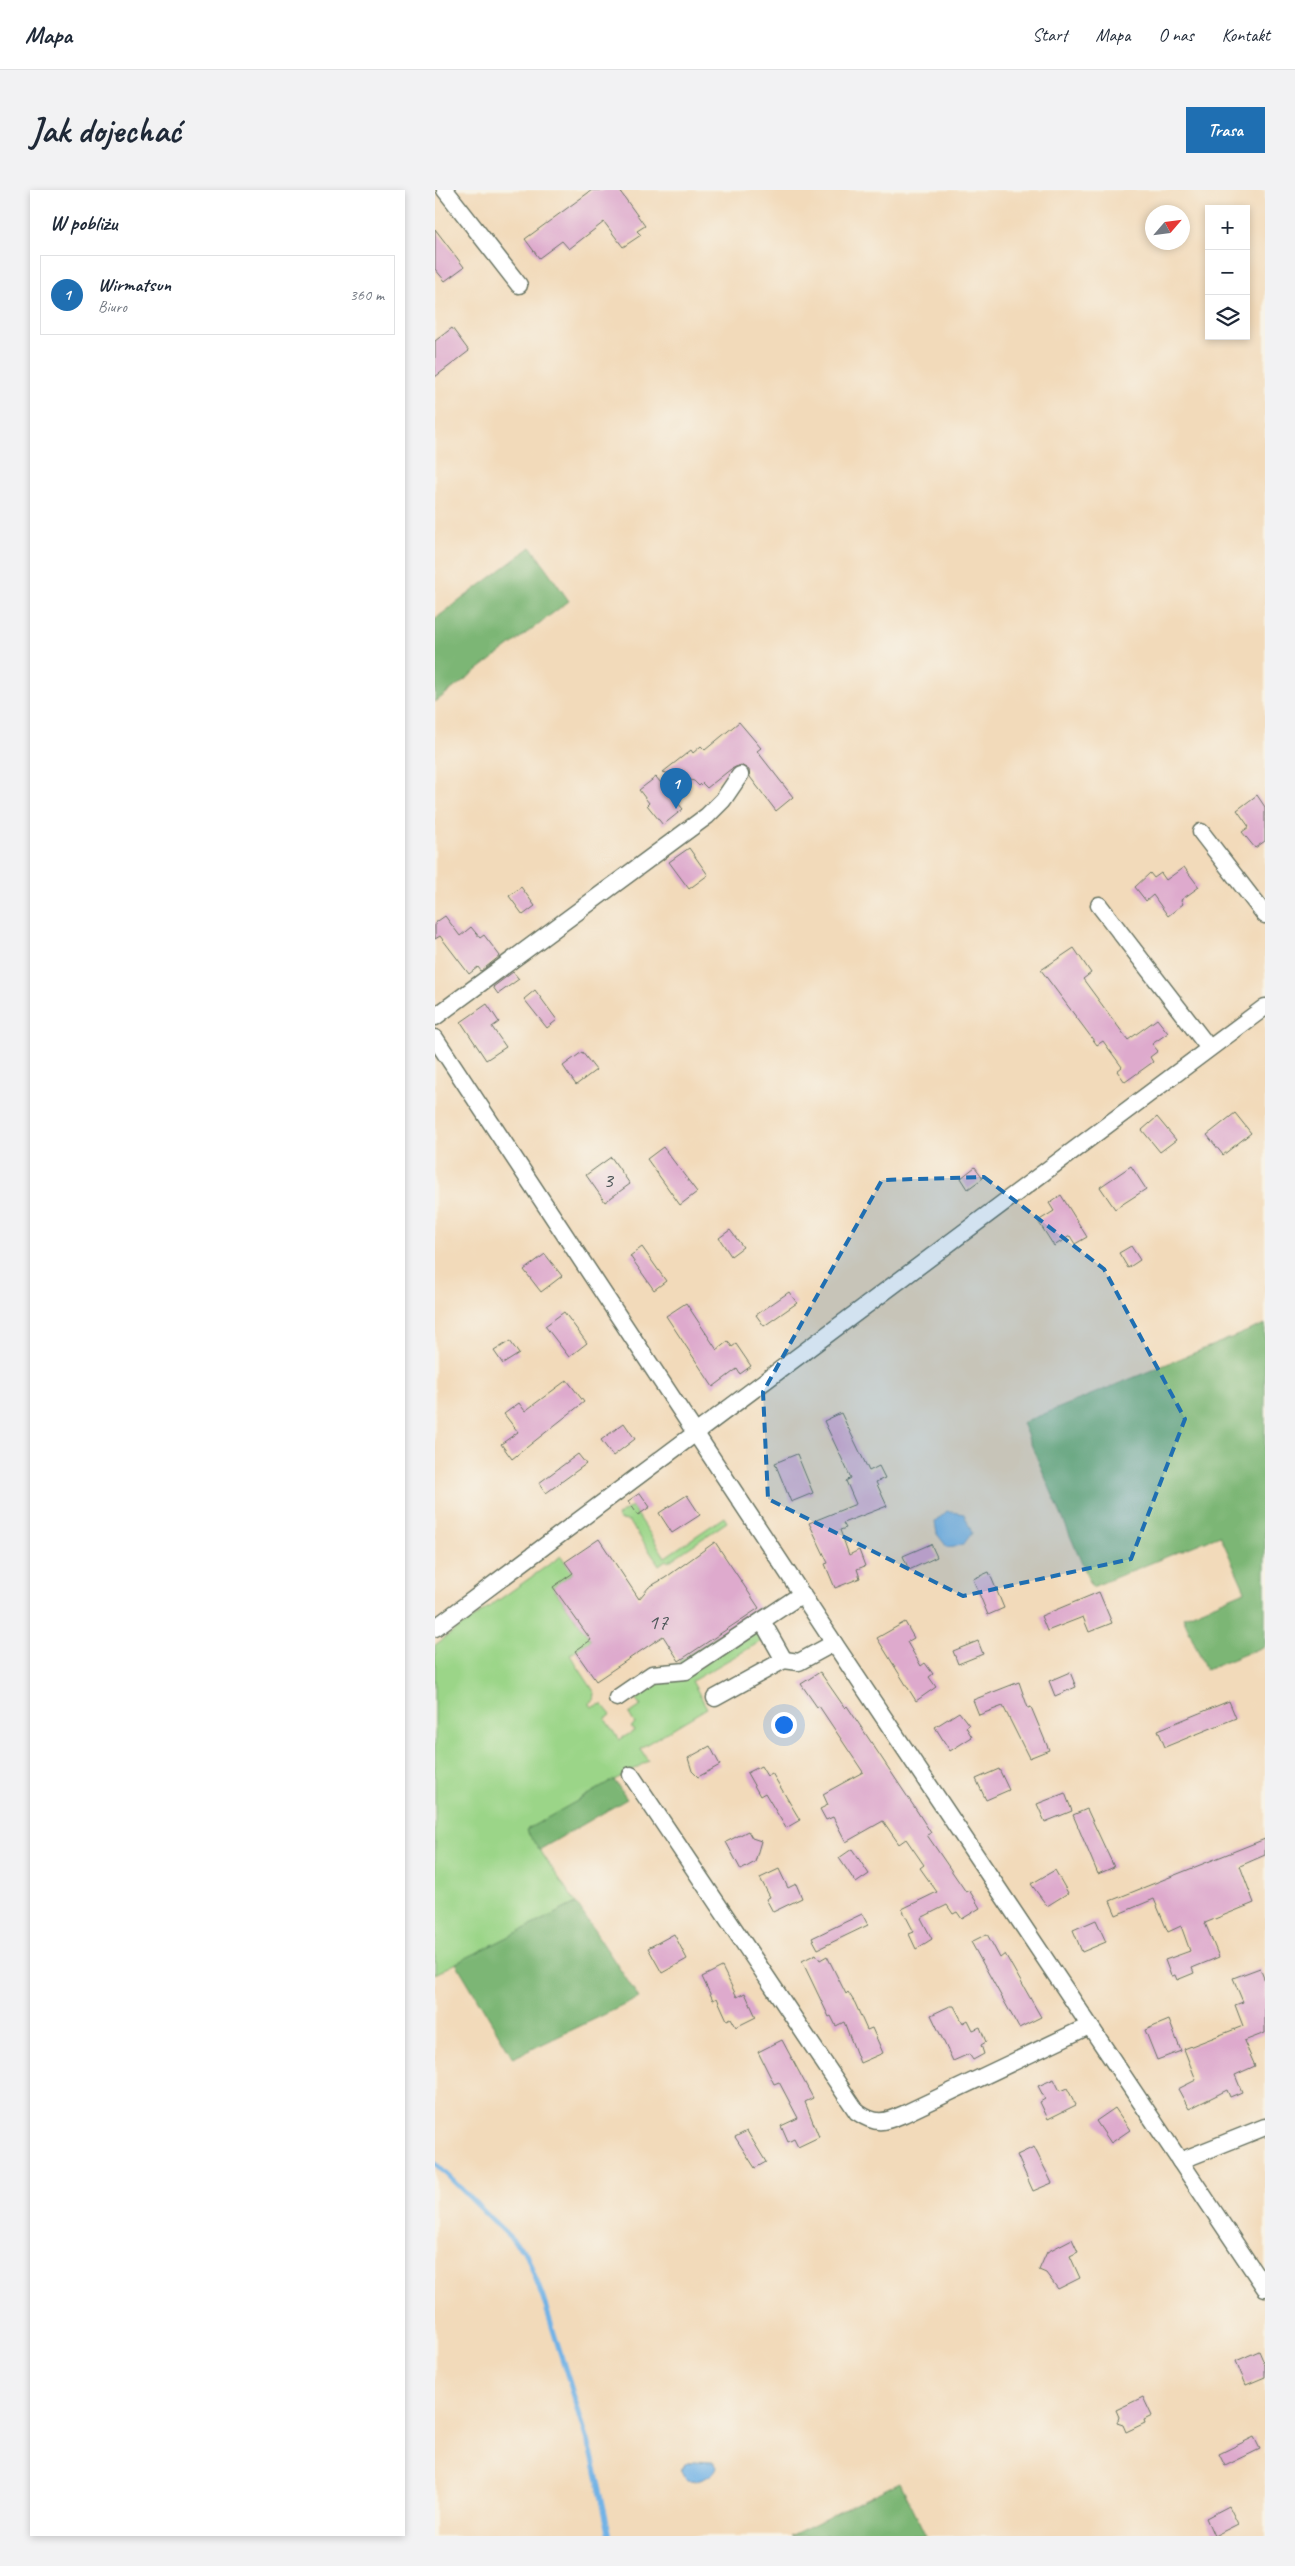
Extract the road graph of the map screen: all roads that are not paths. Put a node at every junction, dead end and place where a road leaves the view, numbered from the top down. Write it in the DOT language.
graph roads {
  1 [pos="445,190"];
  2 [pos="519,285"];
  3 [pos="740,774"];
  4 [pos="1201,832"];
  5 [pos="1099,905"];
  6 [pos="1265,915"];
  7 [pos="1265,1007"];
  8 [pos="435,1017"];
  9 [pos="435,1038"];
  10 [pos="1209,1048"];
  11 [pos="696,1434"];
  12 [pos="802,1594"];
  13 [pos="762,1621"];
  14 [pos="435,1628"];
  15 [pos="834,1643"];
  16 [pos="784,1660"];
  17 [pos="617,1698"];
  18 [pos="715,1698"];
  19 [pos="631,1775"];
  20 [pos="1089,2026"];
  21 [pos="1265,2127"];
  22 [pos="1179,2161"];
  23 [pos="1265,2288"];
  1 -- 2 [label="street"];
  3 -- 8 [label="street"];
  4 -- 6 [label="street"];
  5 -- 10 [label="street"];
  7 -- 10 [label="street"];
  9 -- 11 [label="street"];
  10 -- 11 [label="street"];
  11 -- 12 [label="street"];
  11 -- 14 [label="street"];
  12 -- 13 [label="street"];
  12 -- 15 [label="street"];
  13 -- 16 [label="street"];
  13 -- 17 [label="street"];
  15 -- 16 [label="street"];
  15 -- 20 [label="street"];
  16 -- 18 [label="street"];
  19 -- 20 [label="street"];
  20 -- 22 [label="street"];
  21 -- 22 [label="street"];
  22 -- 23 [label="street"];
}
